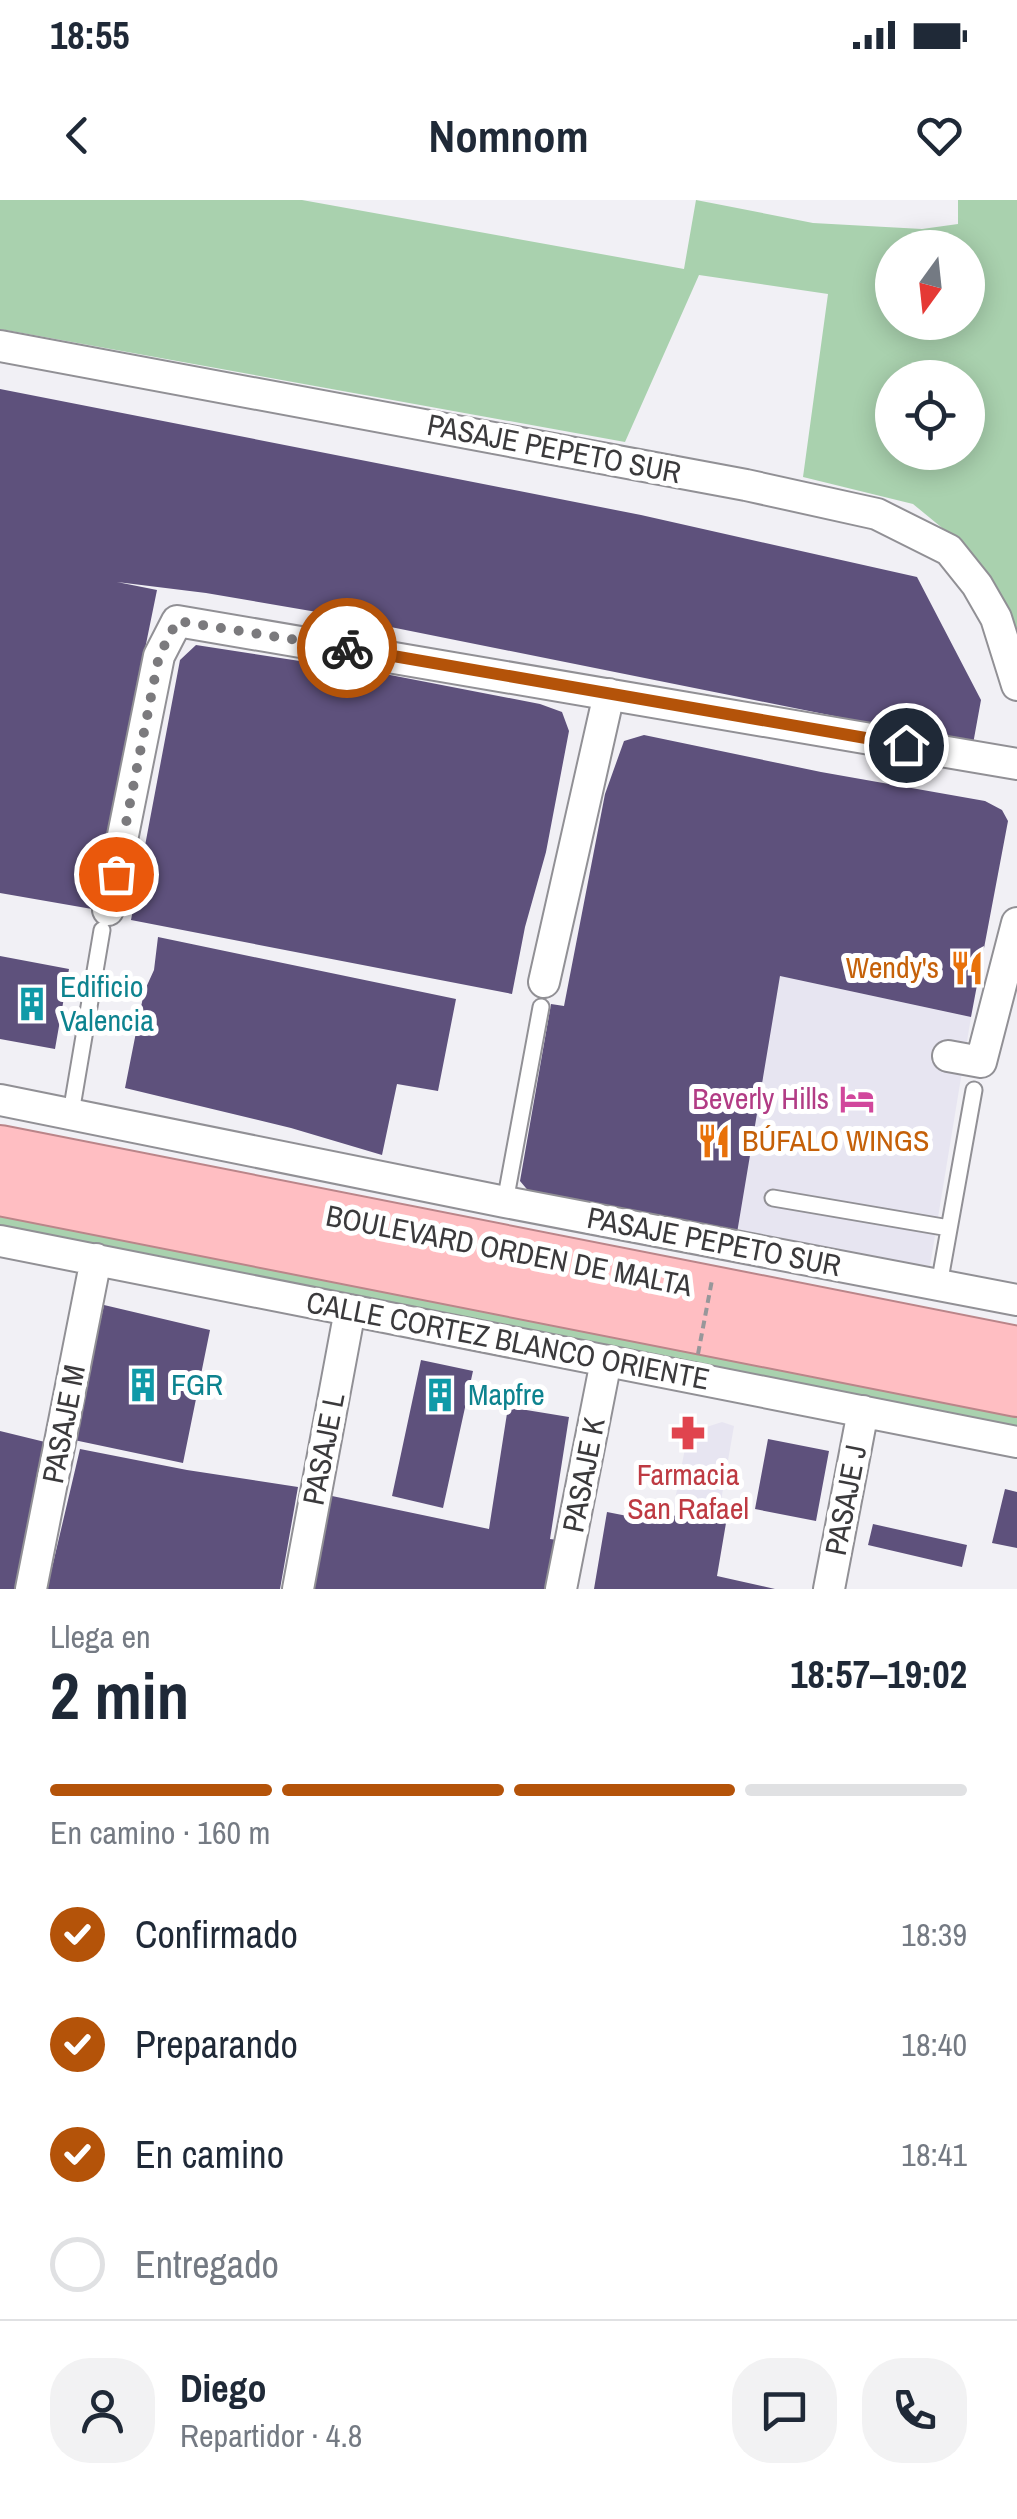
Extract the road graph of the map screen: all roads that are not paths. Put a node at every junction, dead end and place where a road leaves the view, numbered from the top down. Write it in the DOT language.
graph roads {
  1 [pos="0,346"];
  2 [pos="1017,685"];
  3 [pos="609,694"];
  4 [pos="1017,764"];
  5 [pos="105,920"];
  6 [pos="1017,923"];
  7 [pos="543,994"];
  8 [pos="948,1056"];
  9 [pos="985,1072"];
  10 [pos="0,1100"];
  11 [pos="71,1113"];
  12 [pos="0,1151"];
  13 [pos="0,1190"];
  14 [pos="773,1198"];
  15 [pos="505,1202"];
  16 [pos="950,1228"];
  17 [pos="0,1241"];
  18 [pos="96,1259"];
  19 [pos="939,1285"];
  20 [pos="1017,1300"];
  21 [pos="350,1310"];
  22 [pos="1017,1352"];
  23 [pos="606,1361"];
  24 [pos="1017,1390"];
  25 [pos="863,1412"];
  26 [pos="1017,1442"];
  27 [pos="31,1589"];
  28 [pos="298,1589"];
  29 [pos="561,1589"];
  30 [pos="829,1589"];
  1 -- 2 [label="street, PASAJE PEPETO SUR"];
  3 -- 4 [label="street"];
  3 -- 5 [label="street"];
  3 -- 7 [label="street"];
  5 -- 11 [label="lane"];
  6 -- 9 [label="street"];
  7 -- 15 [label="lane"];
  8 -- 9 [label="street"];
  9 -- 16 [label="lane"];
  10 -- 11 [label="street, PASAJE PEPETO SUR"];
  11 -- 15 [label="street, PASAJE PEPETO SUR"];
  12 -- 22 [label="highway, BOULEVARD ORDEN DE MALTA"];
  13 -- 24 [label="highway, BOULEVARD ORDEN DE MALTA"];
  14 -- 16 [label="lane"];
  15 -- 19 [label="street, PASAJE PEPETO SUR"];
  16 -- 19 [label="lane"];
  17 -- 18 [label="street, CALLE CORTEZ BLANCO ORIENTE"];
  18 -- 21 [label="street, CALLE CORTEZ BLANCO ORIENTE"];
  18 -- 27 [label="street, PASAJE M"];
  19 -- 20 [label="street, PASAJE PEPETO SUR"];
  21 -- 23 [label="street, CALLE CORTEZ BLANCO ORIENTE"];
  21 -- 28 [label="street, PASAJE L"];
  23 -- 25 [label="street, CALLE CORTEZ BLANCO ORIENTE"];
  23 -- 29 [label="street, PASAJE K"];
  25 -- 26 [label="street, CALLE CORTEZ BLANCO ORIENTE"];
  25 -- 30 [label="street, PASAJE J"];
}
